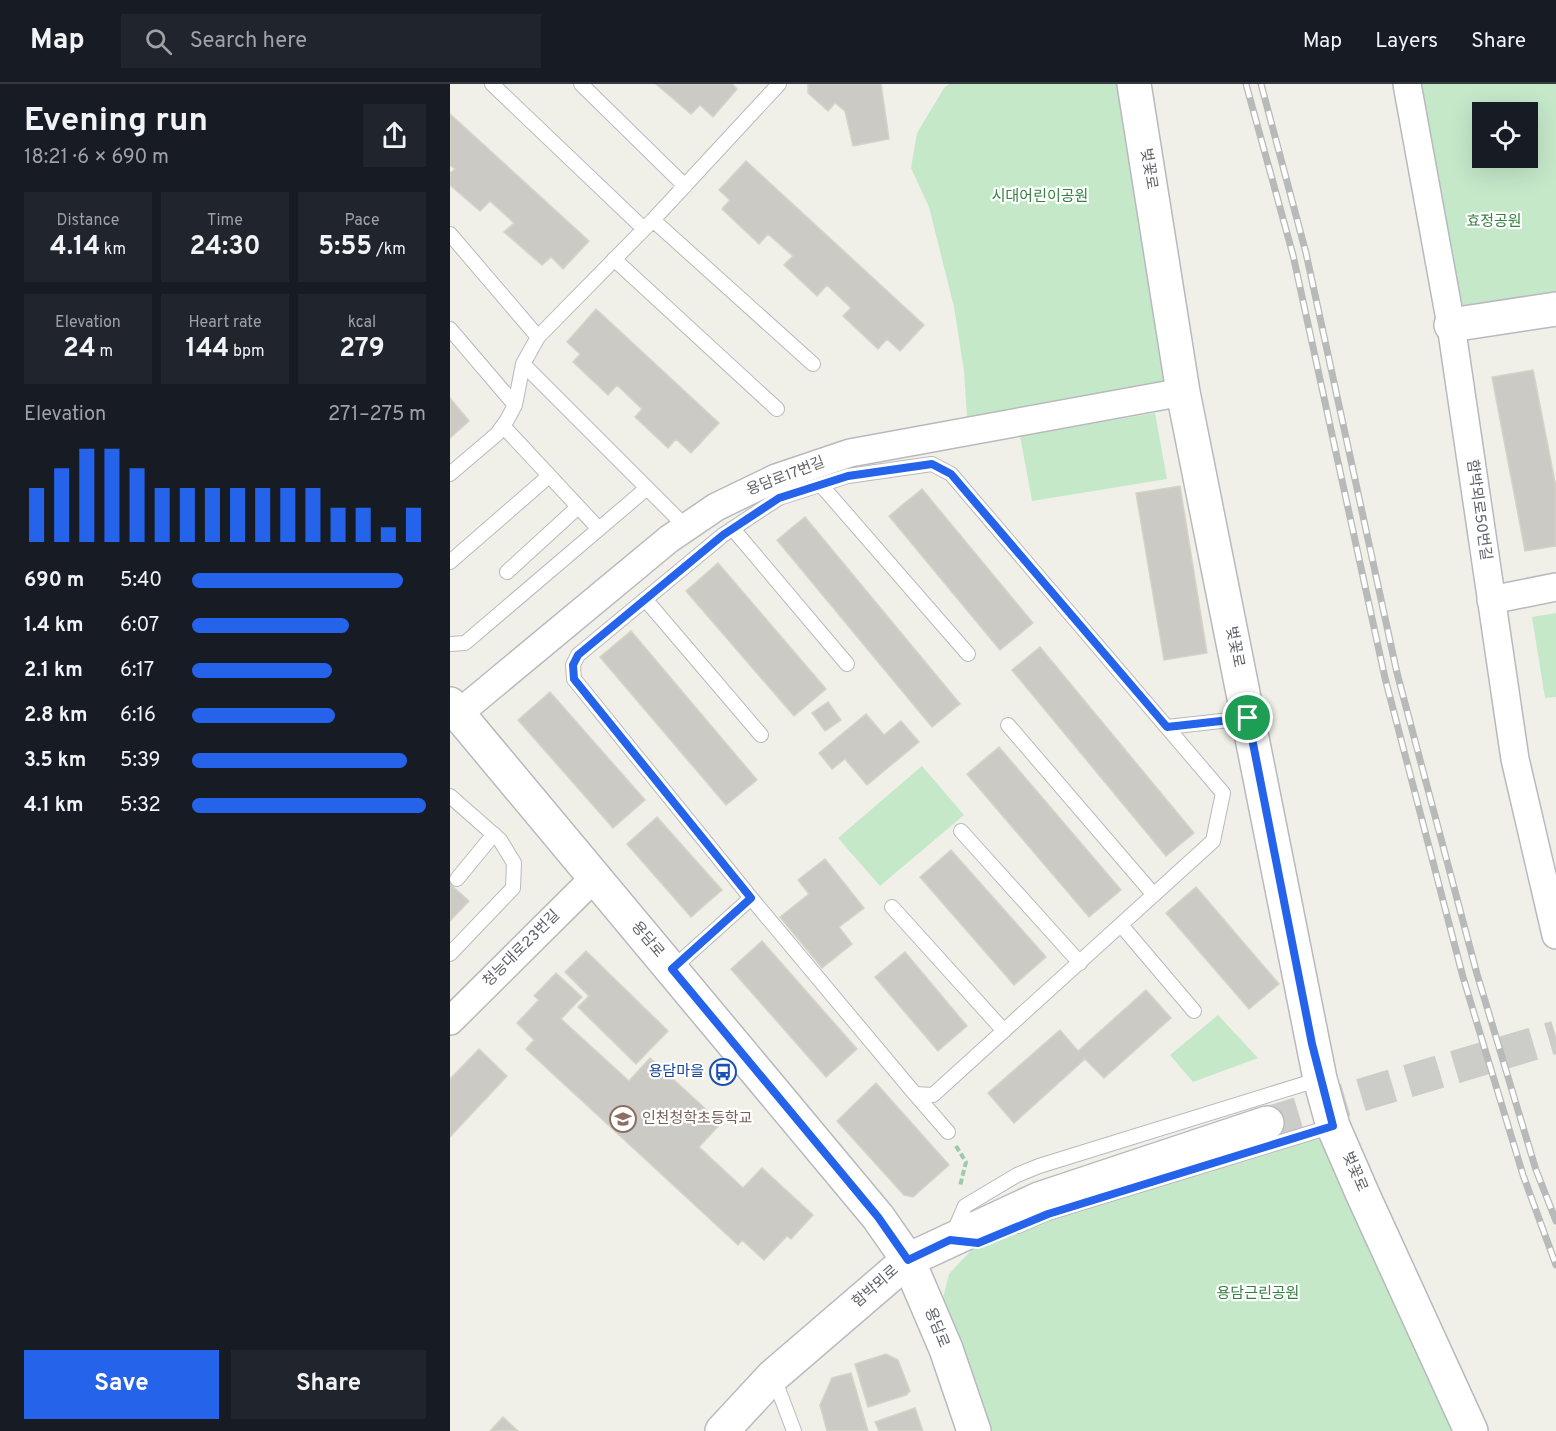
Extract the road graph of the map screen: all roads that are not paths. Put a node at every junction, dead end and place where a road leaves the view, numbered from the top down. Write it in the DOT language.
graph roads {
  1 [pos="492,84"];
  2 [pos="581,84"];
  3 [pos="779,84"];
  4 [pos="1134,84"];
  5 [pos="1407,84"];
  6 [pos="685,186"];
  7 [pos="649,224"];
  8 [pos="450,234"];
  9 [pos="614,259"];
  10 [pos="1556,309"];
  11 [pos="1451,325"];
  12 [pos="450,329"];
  13 [pos="538,337"];
  14 [pos="522,363"];
  15 [pos="813,364"];
  16 [pos="1183,392"];
  17 [pos="515,405"];
  18 [pos="777,409"];
  19 [pos="503,426"];
  20 [pos="450,474"];
  21 [pos="549,476"];
  22 [pos="821,485"];
  23 [pos="647,488"];
  24 [pos="578,507"];
  25 [pos="686,527"];
  26 [pos="599,529"];
  27 [pos="733,529"];
  28 [pos="450,562"];
  29 [pos="507,572"];
  30 [pos="1556,587"];
  31 [pos="645,599"];
  32 [pos="1491,600"];
  33 [pos="450,644"];
  34 [pos="968,654"];
  35 [pos="847,664"];
  36 [pos="454,709"];
  37 [pos="1248,718"];
  38 [pos="1008,725"];
  39 [pos="1167,727"];
  40 [pos="761,735"];
  41 [pos="450,796"];
  42 [pos="961,831"];
  43 [pos="494,834"];
  44 [pos="595,877"];
  45 [pos="457,879"];
  46 [pos="1154,895"];
  47 [pos="751,898"];
  48 [pos="892,907"];
  49 [pos="1121,924"];
  50 [pos="1556,935"];
  51 [pos="450,954"];
  52 [pos="1080,963"];
  53 [pos="672,969"];
  54 [pos="1194,1011"];
  55 [pos="450,1021"];
  56 [pos="1004,1031"];
  57 [pos="1320,1079"];
  58 [pos="915,1094"];
  59 [pos="1267,1123"];
  60 [pos="1333,1126"];
  61 [pos="948,1132"];
  62 [pos="1008,1231"];
  63 [pos="964,1242"];
  64 [pos="908,1260"];
  65 [pos="773,1376"];
  66 [pos="722,1431"];
  67 [pos="794,1431"];
  68 [pos="974,1431"];
  69 [pos="1471,1431"];
  1 -- 7 [label="lane"];
  2 -- 6 [label="lane"];
  3 -- 6 [label="lane"];
  4 -- 16 [label="street, 벚꽃로"];
  5 -- 11 [label="street, 함박뫼로50번길"];
  6 -- 7 [label="lane"];
  7 -- 9 [label="lane"];
  7 -- 15 [label="lane"];
  8 -- 13 [label="lane"];
  9 -- 13 [label="lane"];
  9 -- 18 [label="lane"];
  10 -- 11 [label="street"];
  11 -- 32 [label="street, 함박뫼로50번길"];
  12 -- 17 [label="lane"];
  13 -- 14 [label="lane"];
  14 -- 17 [label="lane"];
  14 -- 23 [label="lane"];
  16 -- 25 [label="street, 용담로17번길"];
  16 -- 37 [label="street, 벚꽃로"];
  17 -- 19 [label="lane"];
  19 -- 20 [label="lane"];
  19 -- 21 [label="lane"];
  21 -- 24 [label="lane"];
  21 -- 28 [label="lane"];
  22 -- 27 [label="lane"];
  22 -- 34 [label="lane"];
  22 -- 39 [label="lane"];
  23 -- 25 [label="lane"];
  23 -- 26 [label="lane"];
  24 -- 26 [label="lane"];
  24 -- 29 [label="lane"];
  25 -- 36 [label="street, 용담로17번길"];
  26 -- 33 [label="lane"];
  27 -- 31 [label="lane"];
  27 -- 35 [label="lane"];
  30 -- 32 [label="street"];
  31 -- 40 [label="lane"];
  31 -- 47 [label="lane"];
  32 -- 50 [label="street, 함박뫼로50번길"];
  36 -- 44 [label="street, 용담로"];
  37 -- 39 [label="lane"];
  37 -- 57 [label="street, 벚꽃로"];
  38 -- 46 [label="lane"];
  39 -- 46 [label="lane"];
  41 -- 43 [label="lane"];
  42 -- 52 [label="lane"];
  43 -- 45 [label="lane"];
  43 -- 51 [label="lane"];
  44 -- 53 [label="street, 용담로"];
  44 -- 55 [label="street, 청능대로23번길"];
  46 -- 49 [label="lane"];
  47 -- 53 [label="lane"];
  47 -- 58 [label="lane"];
  48 -- 56 [label="lane"];
  49 -- 52 [label="lane"];
  49 -- 54 [label="lane"];
  52 -- 56 [label="lane"];
  53 -- 64 [label="street, 용담로"];
  56 -- 58 [label="lane"];
  57 -- 60 [label="street, 벚꽃로"];
  57 -- 63 [label="lane"];
  58 -- 61 [label="lane"];
  59 -- 63 [label="street, 함박뫼로"];
  60 -- 62 [label="lane"];
  60 -- 69 [label="street, 벚꽃로"];
  63 -- 64 [label="street, 함박뫼로"];
  64 -- 65 [label="street, 함박뫼로"];
  64 -- 68 [label="street, 용담로"];
  65 -- 66 [label="street, 함박뫼로"];
  65 -- 67 [label="lane"];
}
